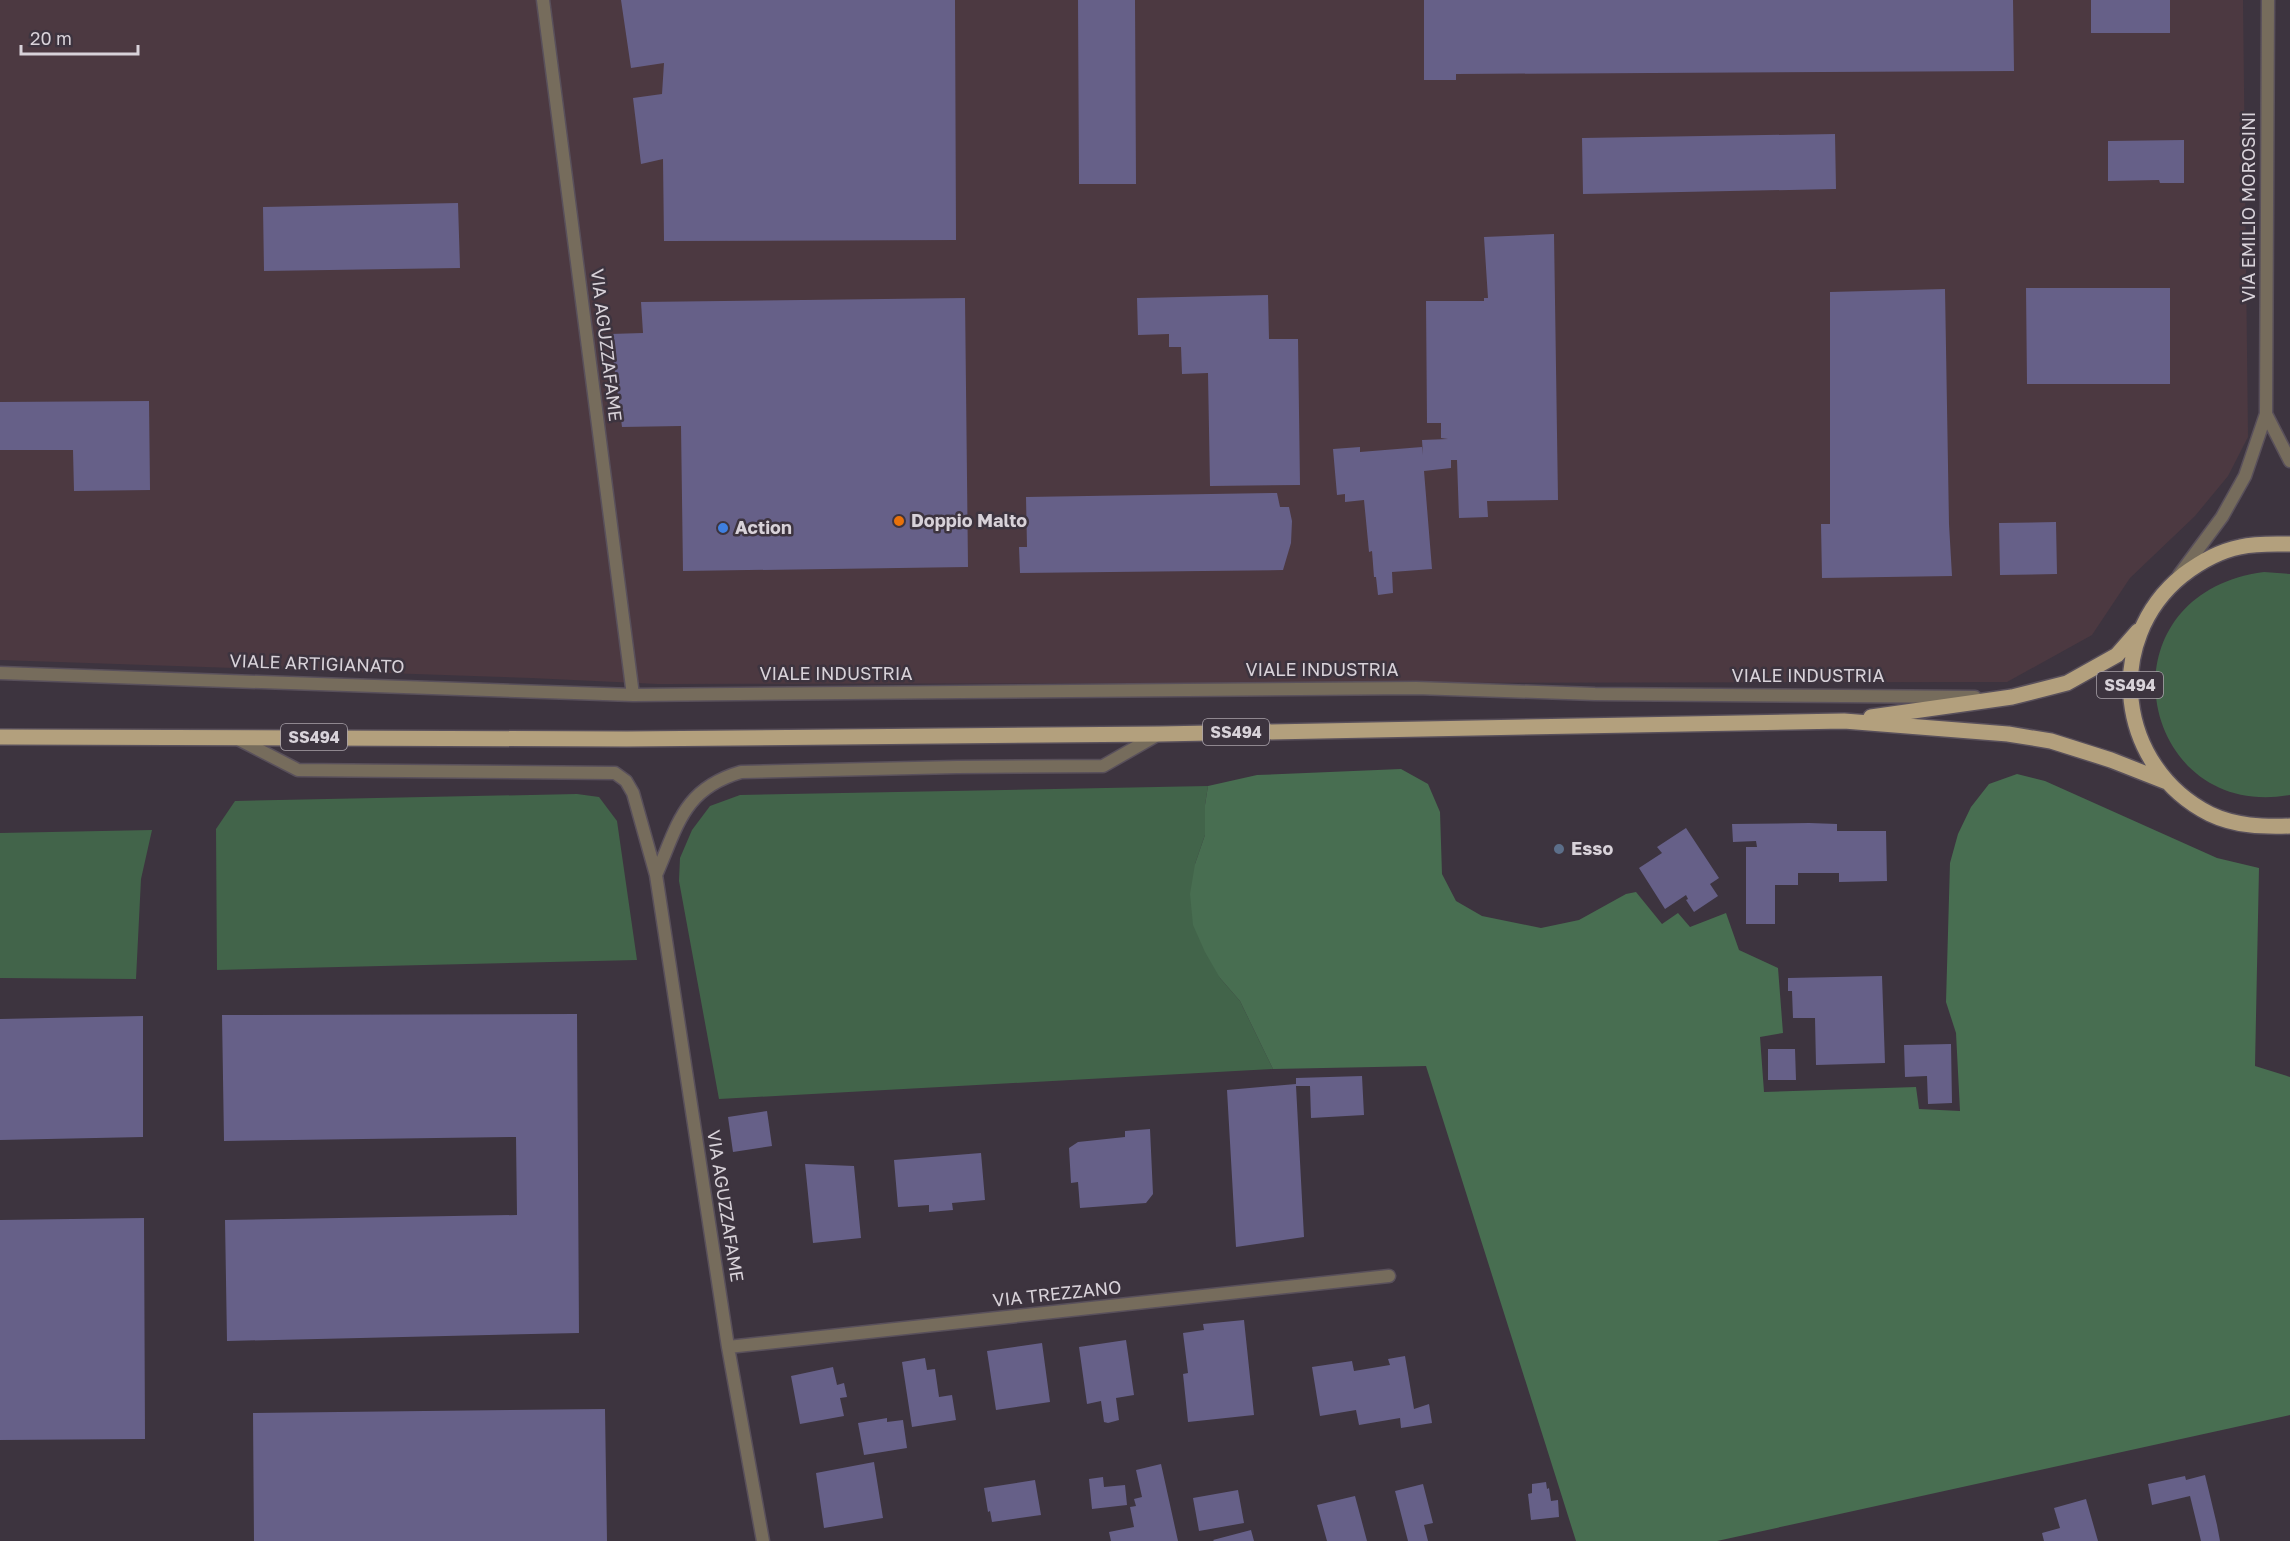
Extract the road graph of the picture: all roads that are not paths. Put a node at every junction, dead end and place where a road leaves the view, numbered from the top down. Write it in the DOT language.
graph roads {
  1 [pos="543,0"];
  2 [pos="2268,0"];
  3 [pos="2266,414"];
  4 [pos="2290,461"];
  5 [pos="2290,544"];
  6 [pos="2173,583"];
  7 [pos="2143,624"];
  8 [pos="0,673"];
  9 [pos="633,695"];
  10 [pos="2012,697"];
  11 [pos="1844,721"];
  12 [pos="1160,734"];
  13 [pos="0,737"];
  14 [pos="234,737"];
  15 [pos="2167,782"];
  16 [pos="2290,826"];
  17 [pos="656,875"];
  18 [pos="1389,1276"];
  19 [pos="728,1347"];
  20 [pos="763,1541"];
  1 -- 9 [label="street, VIA AGUZZAFAME"];
  2 -- 3 [label="street, VIA EMILIO MOROSINI"];
  3 -- 4 [label="street, VIA EMILIO MOROSINI"];
  3 -- 6 [label="street, VIA EMILIO MOROSINI"];
  5 -- 6 [label="main road, VIALE INDUSTRIA / SS494"];
  6 -- 7 [label="main road, VIALE INDUSTRIA / SS494"];
  7 -- 10 [label="main road, VIALE INDUSTRIA / SS494"];
  7 -- 15 [label="main road, VIALE INDUSTRIA / SS494"];
  8 -- 9 [label="street, VIALE ARTIGIANATO"];
  9 -- 10 [label="street, VIALE INDUSTRIA"];
  10 -- 11 [label="main road, VIALE INDUSTRIA / SS494"];
  11 -- 12 [label="main road, VIALE INDUSTRIA / SS494"];
  11 -- 15 [label="main road, VIALE INDUSTRIA / SS494"];
  12 -- 14 [label="main road, VIALE INDUSTRIA / SS494"];
  12 -- 17 [label="street"];
  13 -- 14 [label="main road, SS494"];
  14 -- 17 [label="street, VIA AGUZZAFAME"];
  15 -- 16 [label="main road, VIALE INDUSTRIA / SS494"];
  17 -- 19 [label="street, VIA AGUZZAFAME"];
  18 -- 19 [label="street, VIA TREZZANO"];
  19 -- 20 [label="street, VIA AGUZZAFAME"];
}
